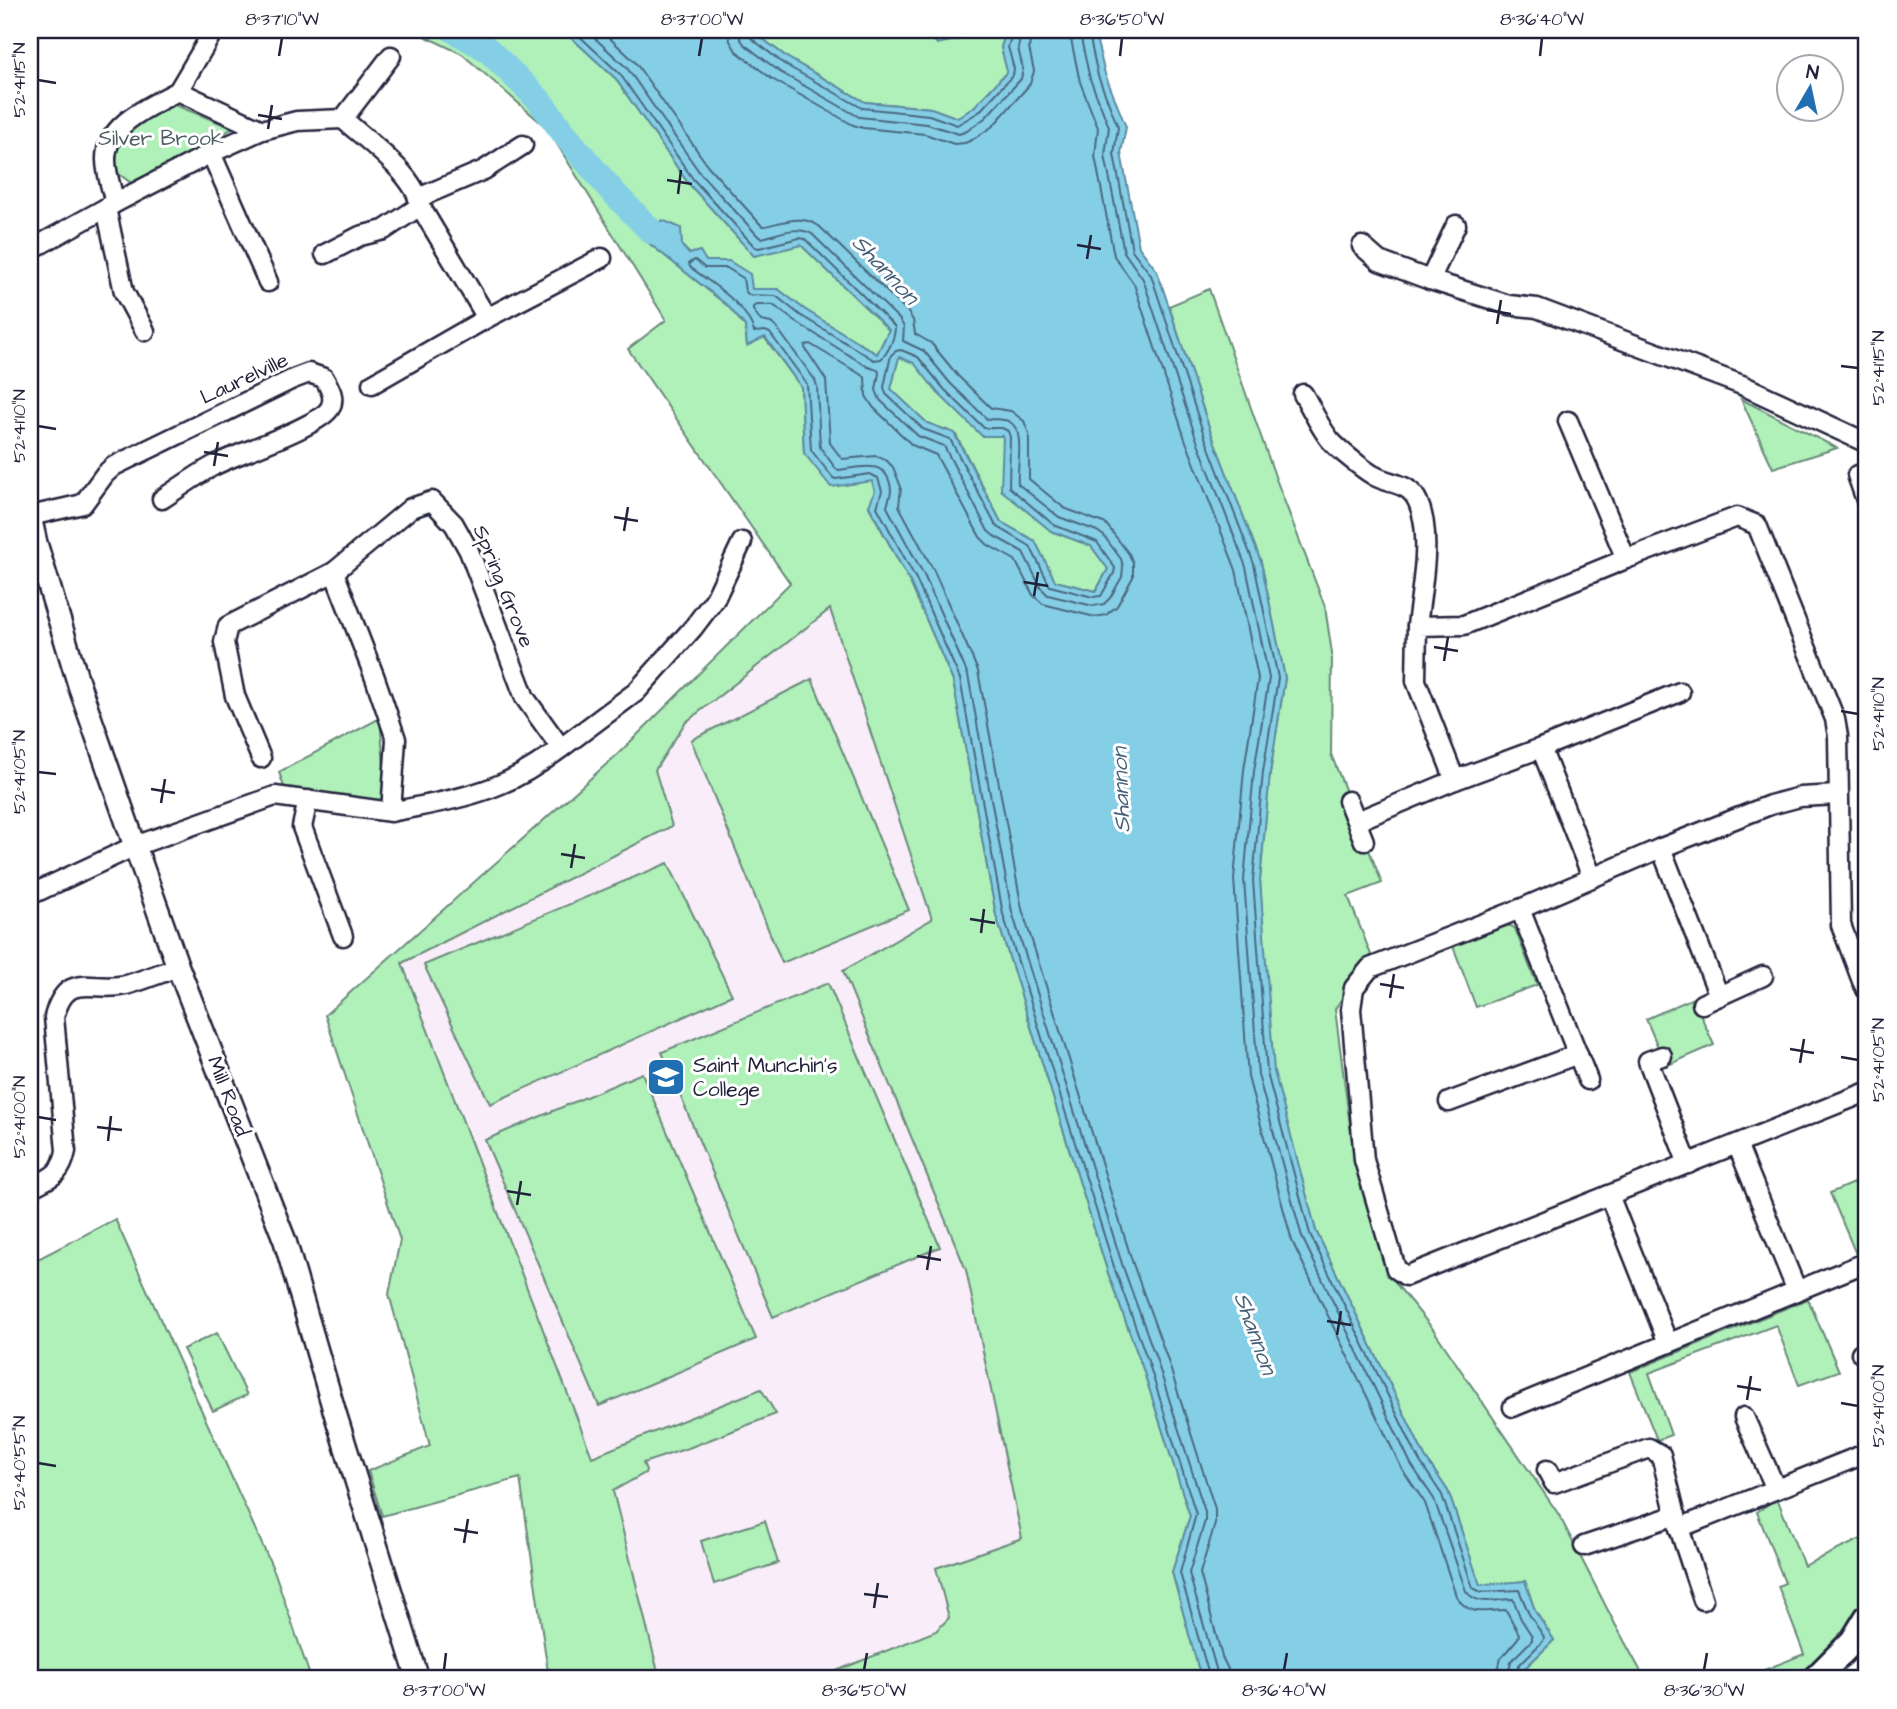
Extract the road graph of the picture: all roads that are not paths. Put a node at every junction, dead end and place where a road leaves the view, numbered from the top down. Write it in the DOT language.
graph roads {
  1 [pos="214,30"];
  2 [pos="391,56"];
  3 [pos="177,91"];
  4 [pos="343,119"];
  5 [pos="262,130"];
  6 [pos="523,145"];
  7 [pos="211,153"];
  8 [pos="419,202"];
  9 [pos="110,206"];
  10 [pos="1456,225"];
  11 [pos="1362,246"];
  12 [pos="30,250"];
  13 [pos="325,254"];
  14 [pos="602,258"];
  15 [pos="1430,280"];
  16 [pos="268,282"];
  17 [pos="487,318"];
  18 [pos="145,331"];
  19 [pos="372,384"];
  20 [pos="1303,394"];
  21 [pos="1568,421"];
  22 [pos="1867,443"];
  23 [pos="1857,475"];
  24 [pos="162,499"];
  25 [pos="1867,503"];
  26 [pos="30,516"];
  27 [pos="742,542"];
  28 [pos="1626,559"];
  29 [pos="334,572"];
  30 [pos="1418,626"];
  31 [pos="1680,692"];
  32 [pos="561,748"];
  33 [pos="1541,748"];
  34 [pos="261,758"];
  35 [pos="1455,780"];
  36 [pos="1838,795"];
  37 [pos="308,800"];
  38 [pos="1348,801"];
  39 [pos="391,812"];
  40 [pos="1357,821"];
  41 [pos="1364,841"];
  42 [pos="135,846"];
  43 [pos="1661,848"];
  44 [pos="1592,877"];
  45 [pos="30,895"];
  46 [pos="1520,909"];
  47 [pos="343,936"];
  48 [pos="178,967"];
  49 [pos="1763,976"];
  50 [pos="1865,984"];
  51 [pos="1719,996"];
  52 [pos="1703,1004"];
  53 [pos="1578,1054"];
  54 [pos="1662,1056"];
  55 [pos="1588,1080"];
  56 [pos="1867,1092"];
  57 [pos="1449,1102"];
  58 [pos="1737,1144"];
  59 [pos="1688,1164"];
  60 [pos="30,1188"];
  61 [pos="1609,1195"];
  62 [pos="1867,1262"];
  63 [pos="1797,1291"];
  64 [pos="1668,1343"];
  65 [pos="1513,1407"];
  66 [pos="1744,1416"];
  67 [pos="1867,1453"];
  68 [pos="1553,1482"];
  69 [pos="1776,1489"];
  70 [pos="1678,1521"];
  71 [pos="1584,1546"];
  72 [pos="1703,1600"];
  73 [pos="1867,1618"];
  74 [pos="418,1679"];
  75 [pos="1815,1679"];
  1 -- 3 [label="street"];
  2 -- 4 [label="street"];
  3 -- 5 [label="street"];
  3 -- 9 [label="street"];
  4 -- 5 [label="street"];
  4 -- 8 [label="street"];
  5 -- 7 [label="street"];
  6 -- 8 [label="street"];
  7 -- 9 [label="street"];
  7 -- 16 [label="street"];
  8 -- 13 [label="street"];
  8 -- 17 [label="street"];
  9 -- 12 [label="street"];
  9 -- 18 [label="street"];
  10 -- 15 [label="street"];
  11 -- 15 [label="street"];
  14 -- 17 [label="street"];
  15 -- 22 [label="street"];
  17 -- 19 [label="street"];
  20 -- 30 [label="street"];
  21 -- 28 [label="street"];
  23 -- 25 [label="street"];
  24 -- 26 [label="street, Laurelville"];
  26 -- 42 [label="street, Mill Road"];
  27 -- 32 [label="street"];
  28 -- 30 [label="street"];
  28 -- 36 [label="street"];
  29 -- 32 [label="street, Spring Grove"];
  29 -- 34 [label="street"];
  29 -- 39 [label="street"];
  30 -- 35 [label="street"];
  31 -- 33 [label="street"];
  32 -- 39 [label="street"];
  33 -- 35 [label="street"];
  33 -- 44 [label="street"];
  35 -- 40 [label="street"];
  36 -- 43 [label="street"];
  36 -- 50 [label="street"];
  37 -- 39 [label="street"];
  37 -- 42 [label="street"];
  37 -- 47 [label="street"];
  38 -- 40 [label="street"];
  40 -- 41 [label="street"];
  42 -- 45 [label="street"];
  42 -- 48 [label="street, Mill Road"];
  43 -- 44 [label="street"];
  43 -- 51 [label="street"];
  44 -- 46 [label="street"];
  46 -- 53 [label="street"];
  46 -- 61 [label="street"];
  48 -- 60 [label="street"];
  48 -- 74 [label="street, Mill Road"];
  49 -- 51 [label="street"];
  51 -- 52 [label="street"];
  53 -- 55 [label="street"];
  53 -- 57 [label="street"];
  54 -- 59 [label="street"];
  56 -- 58 [label="street"];
  58 -- 59 [label="street"];
  58 -- 63 [label="street"];
  59 -- 61 [label="street"];
  61 -- 64 [label="street"];
  62 -- 63 [label="street"];
  63 -- 64 [label="street"];
  64 -- 65 [label="street"];
  66 -- 69 [label="street"];
  67 -- 69 [label="street"];
  68 -- 70 [label="street"];
  69 -- 70 [label="street"];
  70 -- 71 [label="street"];
  70 -- 72 [label="street"];
  73 -- 75 [label="main road"];
}
